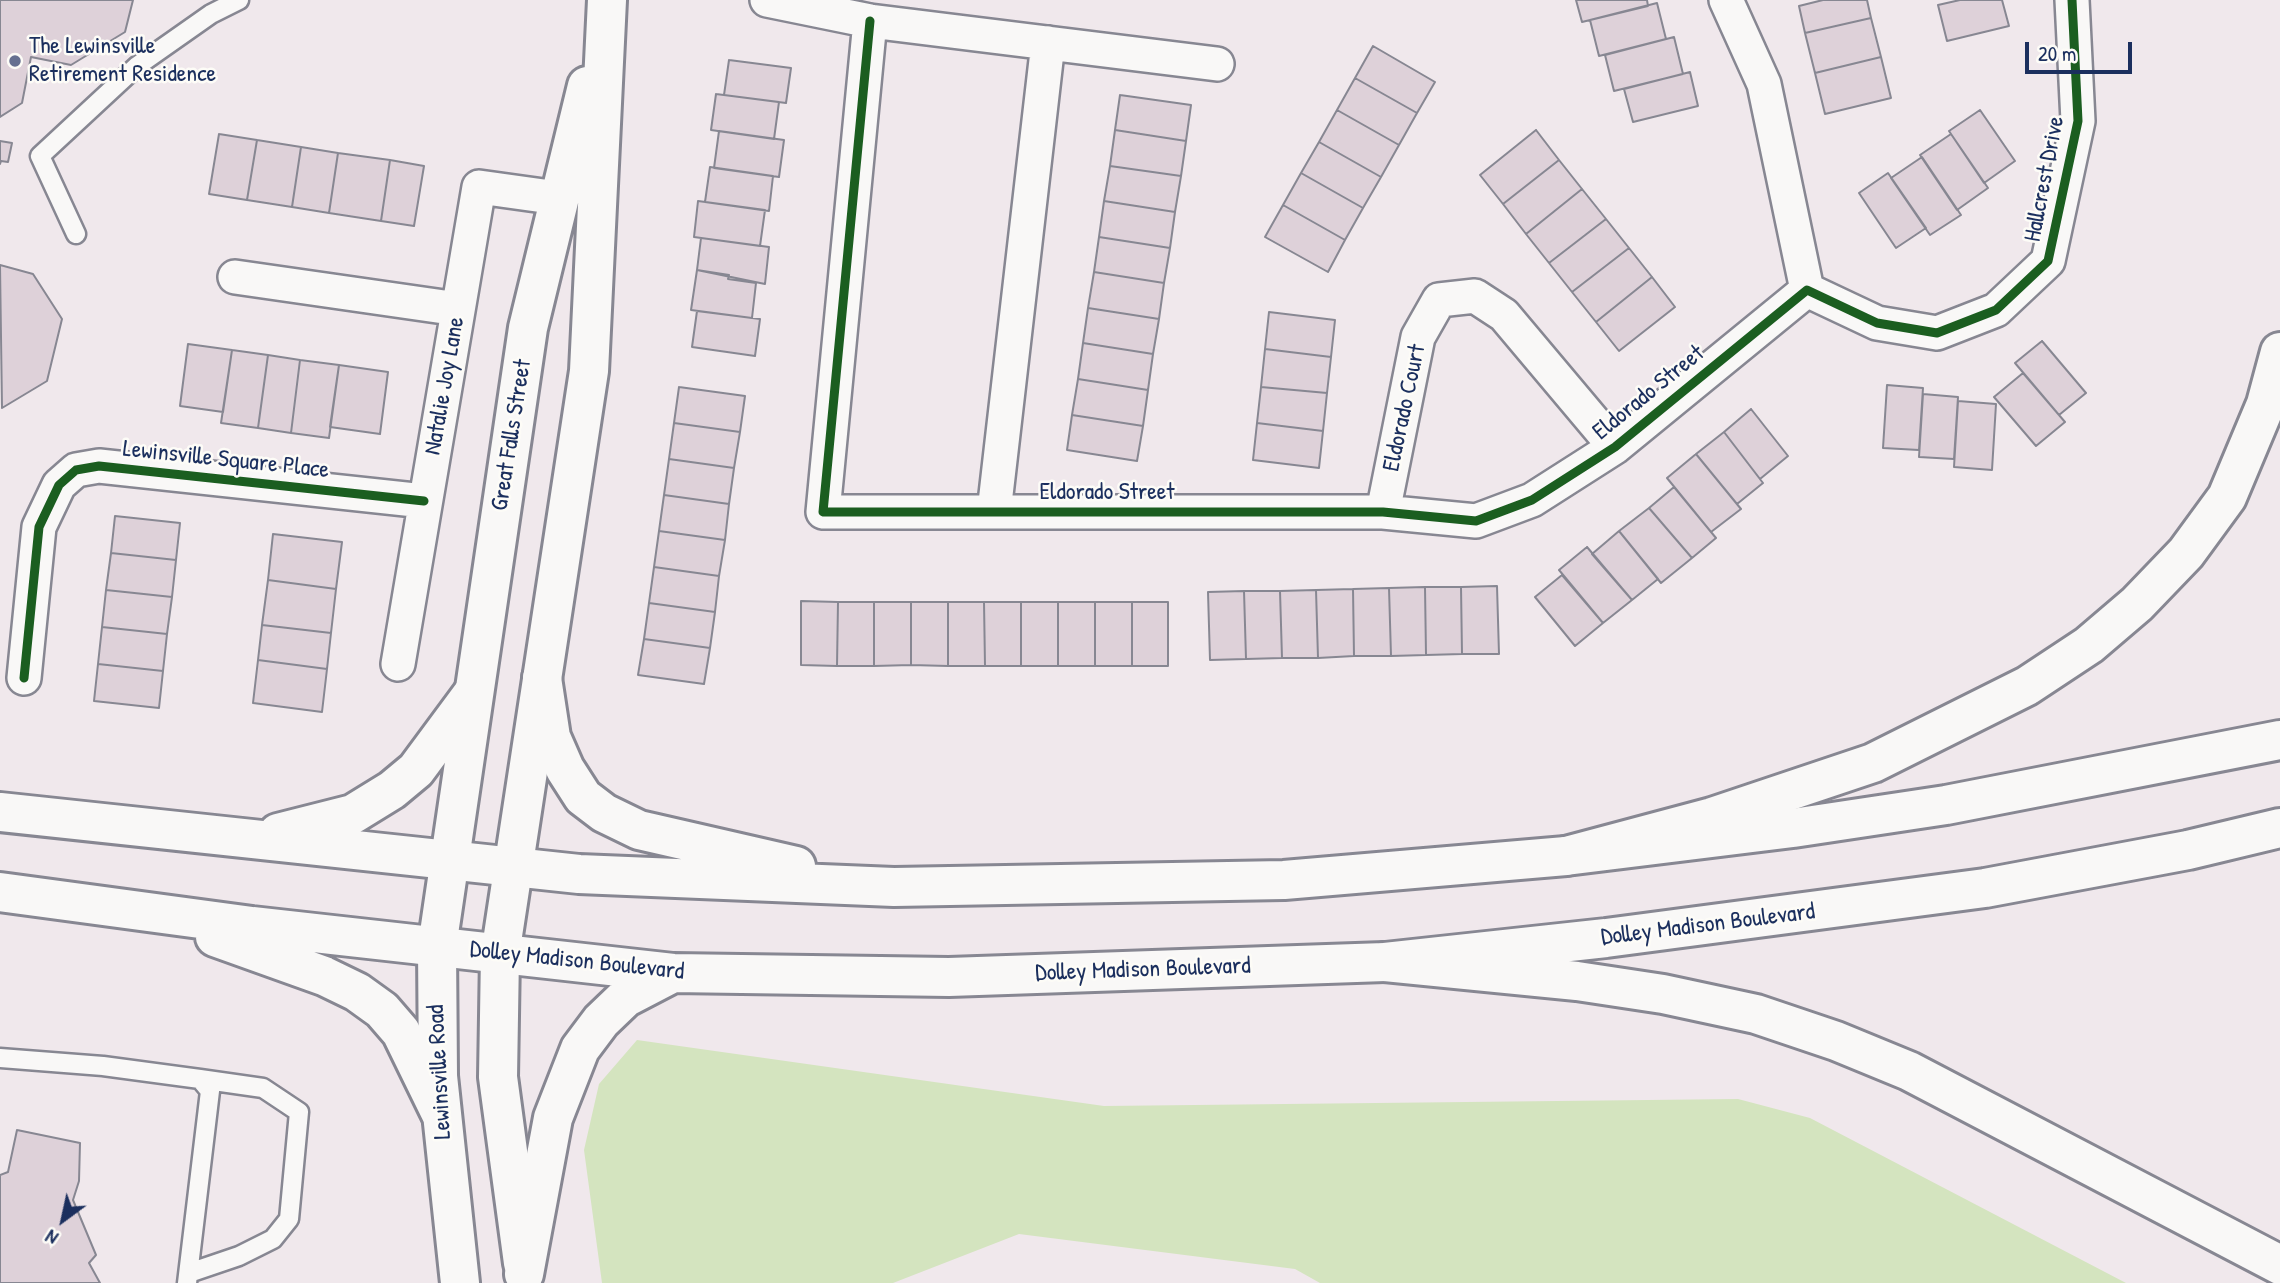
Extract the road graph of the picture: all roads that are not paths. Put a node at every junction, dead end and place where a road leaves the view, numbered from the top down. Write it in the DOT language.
graph roads {
  1 [pos="239,0"];
  2 [pos="767,0"];
  3 [pos="1726,0"];
  4 [pos="2072,0"];
  5 [pos="606,8"];
  6 [pos="870,21"];
  7 [pos="1048,43"];
  8 [pos="1217,64"];
  9 [pos="558,198"];
  10 [pos="76,234"];
  11 [pos="235,277"];
  12 [pos="1807,289"];
  13 [pos="458,309"];
  14 [pos="2280,352"];
  15 [pos="1615,447"];
  16 [pos="424,501"];
  17 [pos="994,512"];
  18 [pos="1384,512"];
  19 [pos="398,664"];
  20 [pos="24,678"];
  21 [pos="542,678"];
  22 [pos="473,693"];
  23 [pos="2280,740"];
  24 [pos="0,812"];
  25 [pos="2280,828"];
  26 [pos="260,839"];
  27 [pos="1566,856"];
  28 [pos="449,860"];
  29 [pos="512,867"];
  30 [pos="894,887"];
  31 [pos="0,892"];
  32 [pos="140,910"];
  33 [pos="438,947"];
  34 [pos="500,955"];
  35 [pos="1385,962"];
  36 [pos="673,973"];
  37 [pos="0,1058"];
  38 [pos="201,1079"];
  39 [pos="440,1112"];
  40 [pos="2280,1265"];
  41 [pos="188,1278"];
  42 [pos="525,1278"];
  43 [pos="460,1283"];
  1 -- 10 [label="lane"];
  2 -- 6 [label="street"];
  3 -- 12 [label="street"];
  4 -- 12 [label="street, Hallcrest Drive"];
  5 -- 9 [label="main road, Great Falls Street"];
  5 -- 21 [label="main road, Great Falls Street"];
  6 -- 7 [label="street"];
  6 -- 17 [label="street, Eldorado Street"];
  7 -- 8 [label="street"];
  7 -- 17 [label="street"];
  9 -- 13 [label="street, Natalie Joy Lane"];
  9 -- 22 [label="main road, Great Falls Street"];
  11 -- 13 [label="street"];
  12 -- 15 [label="street, Eldorado Street"];
  13 -- 16 [label="street, Natalie Joy Lane"];
  14 -- 27 [label="main road"];
  15 -- 18 [label="street, Eldorado Street"];
  15 -- 18 [label="street, Eldorado Court"];
  16 -- 19 [label="street, Natalie Joy Lane"];
  16 -- 20 [label="street, Lewinsville Square Place"];
  17 -- 18 [label="street, Eldorado Street"];
  21 -- 29 [label="main road, Great Falls Street"];
  21 -- 30 [label="main road"];
  22 -- 26 [label="main road"];
  22 -- 28 [label="main road, Great Falls Street"];
  23 -- 27 [label="main road"];
  24 -- 26 [label="main road"];
  25 -- 35 [label="main road, Dolley Madison Boulevard"];
  26 -- 28 [label="main road"];
  27 -- 30 [label="main road"];
  28 -- 29 [label="main road"];
  28 -- 33 [label="main road, Lewinsville Road"];
  29 -- 30 [label="main road"];
  29 -- 34 [label="main road"];
  31 -- 32 [label="main road, Dolley Madison Boulevard"];
  32 -- 33 [label="main road, Dolley Madison Boulevard"];
  32 -- 39 [label="main road"];
  33 -- 34 [label="main road, Dolley Madison Boulevard"];
  33 -- 39 [label="main road, Lewinsville Road"];
  34 -- 36 [label="main road, Dolley Madison Boulevard"];
  34 -- 42 [label="main road"];
  35 -- 36 [label="main road, Dolley Madison Boulevard"];
  35 -- 40 [label="main road"];
  36 -- 42 [label="main road"];
  37 -- 38 [label="lane"];
  38 -- 41 [label="lane"];
  38 -- 41 [label="lane"];
  39 -- 43 [label="main road, Lewinsville Road"];
}
